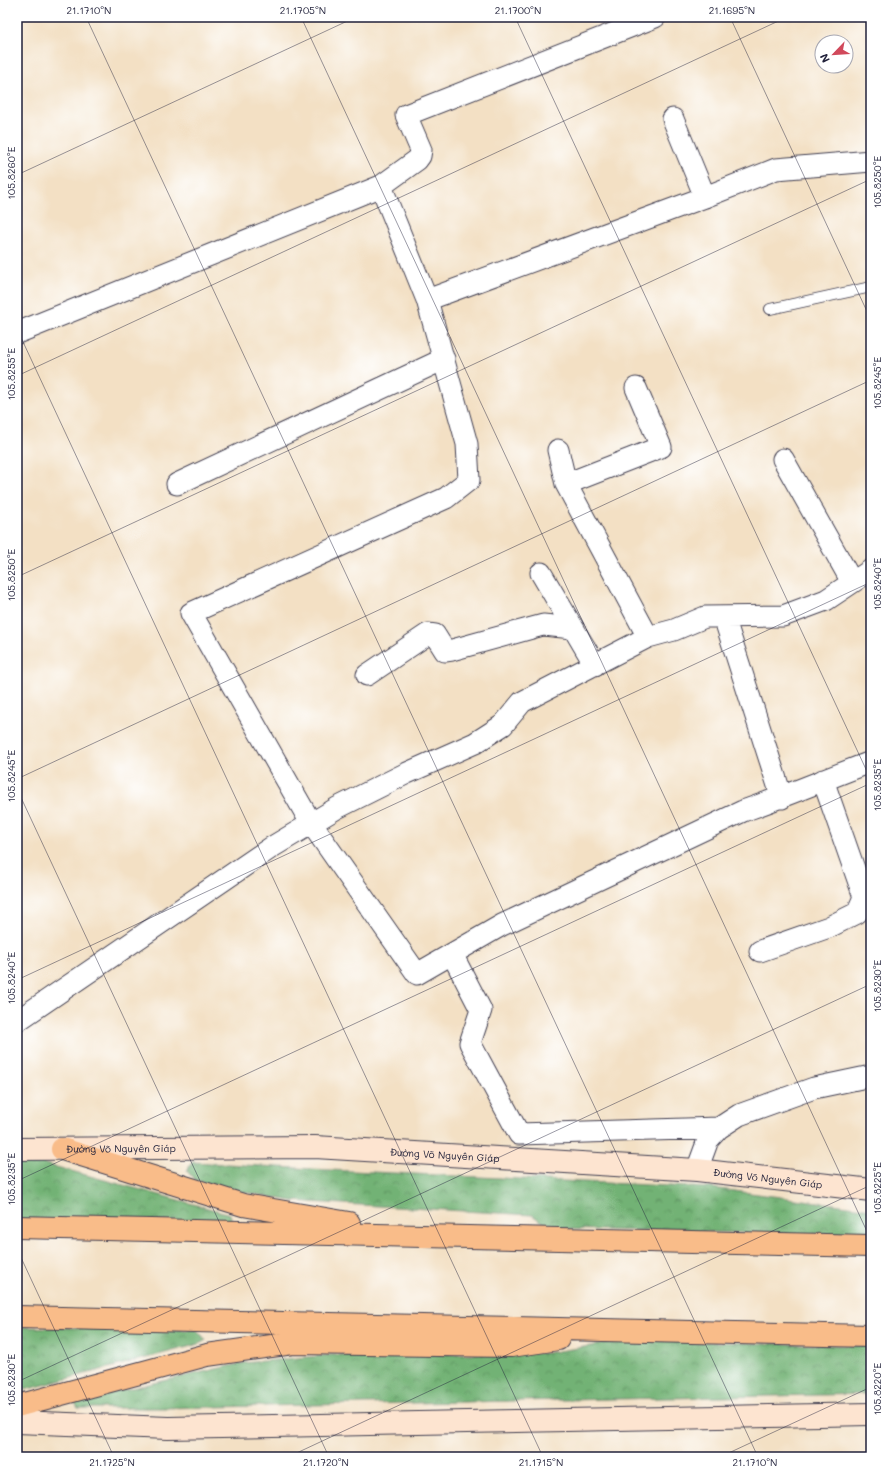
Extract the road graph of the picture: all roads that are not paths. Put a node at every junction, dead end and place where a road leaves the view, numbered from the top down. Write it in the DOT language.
graph roads {
  1 [pos="655,17"];
  2 [pos="673,119"];
  3 [pos="871,161"];
  4 [pos="380,186"];
  5 [pos="705,197"];
  6 [pos="871,287"];
  7 [pos="427,300"];
  8 [pos="770,309"];
  9 [pos="17,333"];
  10 [pos="444,359"];
  11 [pos="636,388"];
  12 [pos="558,450"];
  13 [pos="783,459"];
  14 [pos="177,484"];
  15 [pos="566,484"];
  16 [pos="871,570"];
  17 [pos="541,573"];
  18 [pos="852,582"];
  19 [pos="724,617"];
  20 [pos="573,628"];
  21 [pos="648,637"];
  22 [pos="595,665"];
  23 [pos="367,675"];
  24 [pos="871,762"];
  25 [pos="823,780"];
  26 [pos="782,798"];
  27 [pos="311,823"];
  28 [pos="867,895"];
  29 [pos="760,951"];
  30 [pos="452,954"];
  31 [pos="17,1021"];
  32 [pos="871,1076"];
  33 [pos="719,1128"];
  34 [pos="17,1149"];
  35 [pos="62,1149"];
  36 [pos="697,1170"];
  37 [pos="871,1190"];
  38 [pos="17,1227"];
  39 [pos="424,1235"];
  40 [pos="871,1246"];
  41 [pos="17,1317"];
  42 [pos="612,1330"];
  43 [pos="871,1336"];
  44 [pos="17,1406"];
  45 [pos="871,1414"];
  46 [pos="17,1422"];
  1 -- 4 [label="street"];
  2 -- 5 [label="street"];
  3 -- 5 [label="street"];
  4 -- 7 [label="street"];
  4 -- 9 [label="street"];
  5 -- 7 [label="street"];
  6 -- 8 [label="lane"];
  7 -- 10 [label="street"];
  10 -- 14 [label="street"];
  10 -- 27 [label="street"];
  11 -- 15 [label="street"];
  12 -- 15 [label="street"];
  13 -- 18 [label="street"];
  15 -- 21 [label="street"];
  16 -- 18 [label="street"];
  17 -- 20 [label="street"];
  18 -- 19 [label="street"];
  19 -- 21 [label="street"];
  19 -- 26 [label="street"];
  20 -- 22 [label="street"];
  20 -- 23 [label="street"];
  21 -- 22 [label="street"];
  22 -- 27 [label="street"];
  24 -- 25 [label="street"];
  25 -- 26 [label="street"];
  25 -- 28 [label="street"];
  26 -- 30 [label="street"];
  27 -- 30 [label="street"];
  27 -- 31 [label="street"];
  28 -- 29 [label="street"];
  30 -- 33 [label="street"];
  32 -- 33 [label="street"];
  33 -- 36 [label="street"];
  34 -- 35 [label="main road, Đường Võ Nguyên Giáp"];
  35 -- 36 [label="main road, Đường Võ Nguyên Giáp"];
  35 -- 39 [label="highway"];
  36 -- 37 [label="main road, Đường Võ Nguyên Giáp"];
  38 -- 39 [label="highway"];
  39 -- 40 [label="highway"];
  41 -- 42 [label="highway"];
  42 -- 43 [label="highway"];
  42 -- 44 [label="highway"];
  45 -- 46 [label="main road"];
}
